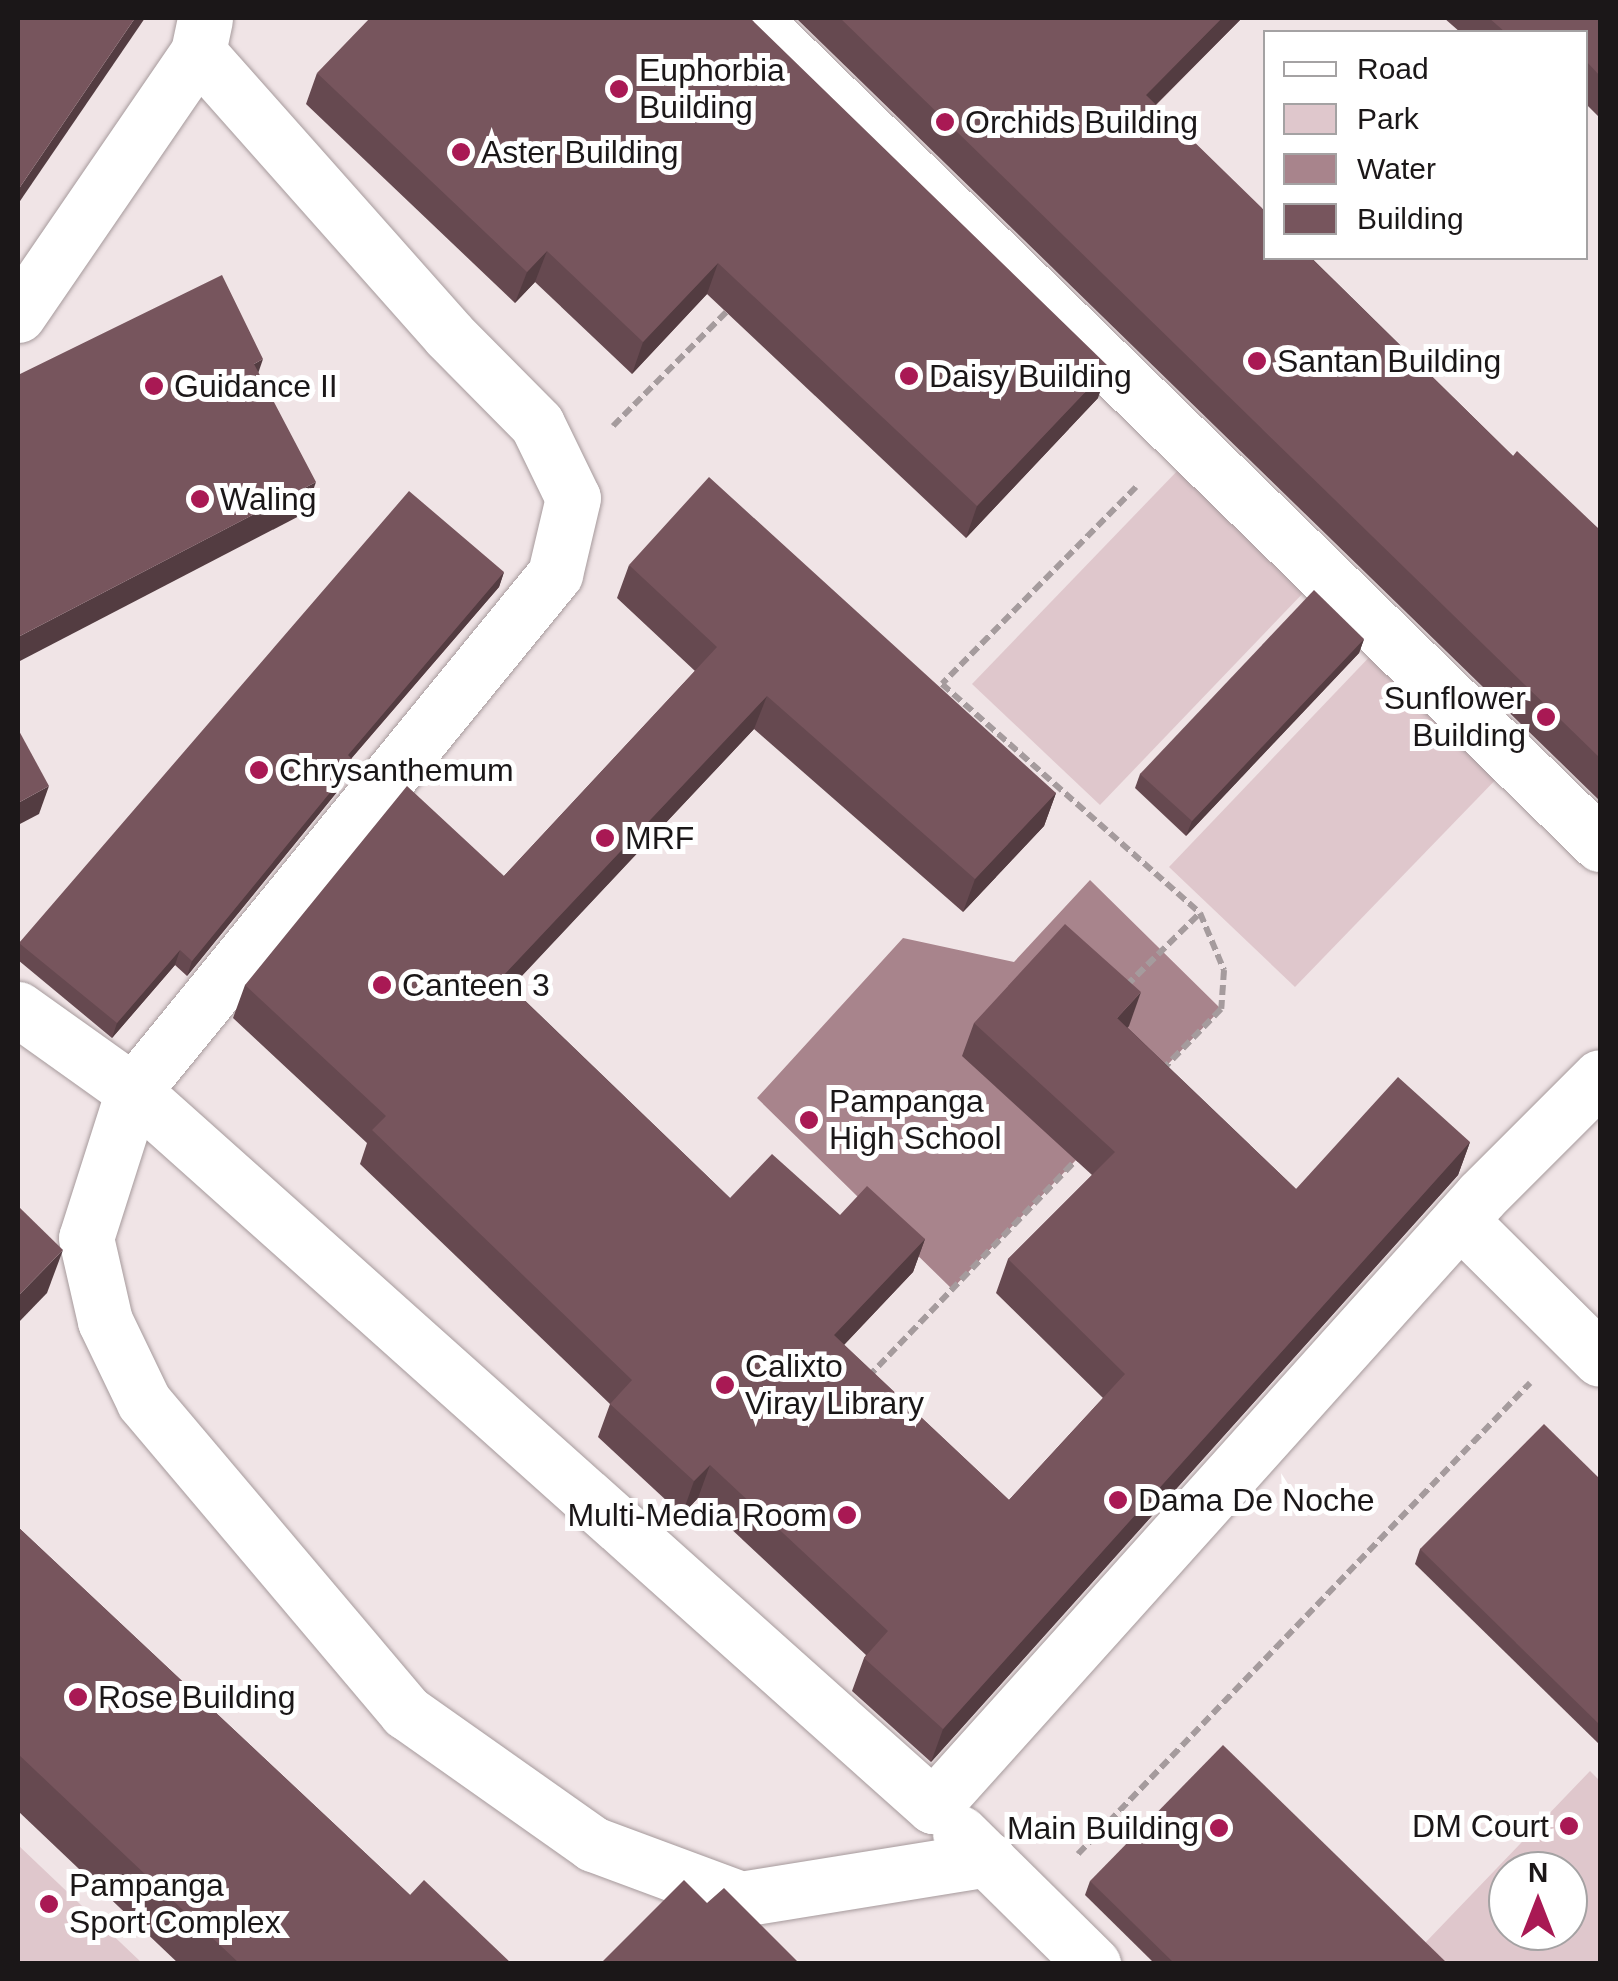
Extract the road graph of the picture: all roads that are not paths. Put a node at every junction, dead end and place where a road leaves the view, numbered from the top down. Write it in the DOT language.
graph roads {
  1 [pos="752,18"];
  2 [pos="202,35"];
  3 [pos="18,315"];
  4 [pos="1600,844"];
  5 [pos="18,1009"];
  6 [pos="1600,1077"];
  7 [pos="133,1091"];
  8 [pos="1460,1220"];
  9 [pos="1588,1347"];
  10 [pos="933,1806"];
  11 [pos="988,1859"];
  12 [pos="1093,1964"];
  1 -- 4 [label="lane"];
  2 -- 3 [label="lane"];
  2 -- 7 [label="lane"];
  5 -- 7 [label="lane"];
  6 -- 8 [label="lane"];
  7 -- 10 [label="lane"];
  7 -- 11 [label="lane"];
  8 -- 9 [label="lane"];
  8 -- 10 [label="lane"];
  10 -- 11 [label="lane"];
  11 -- 12 [label="lane"];
}
